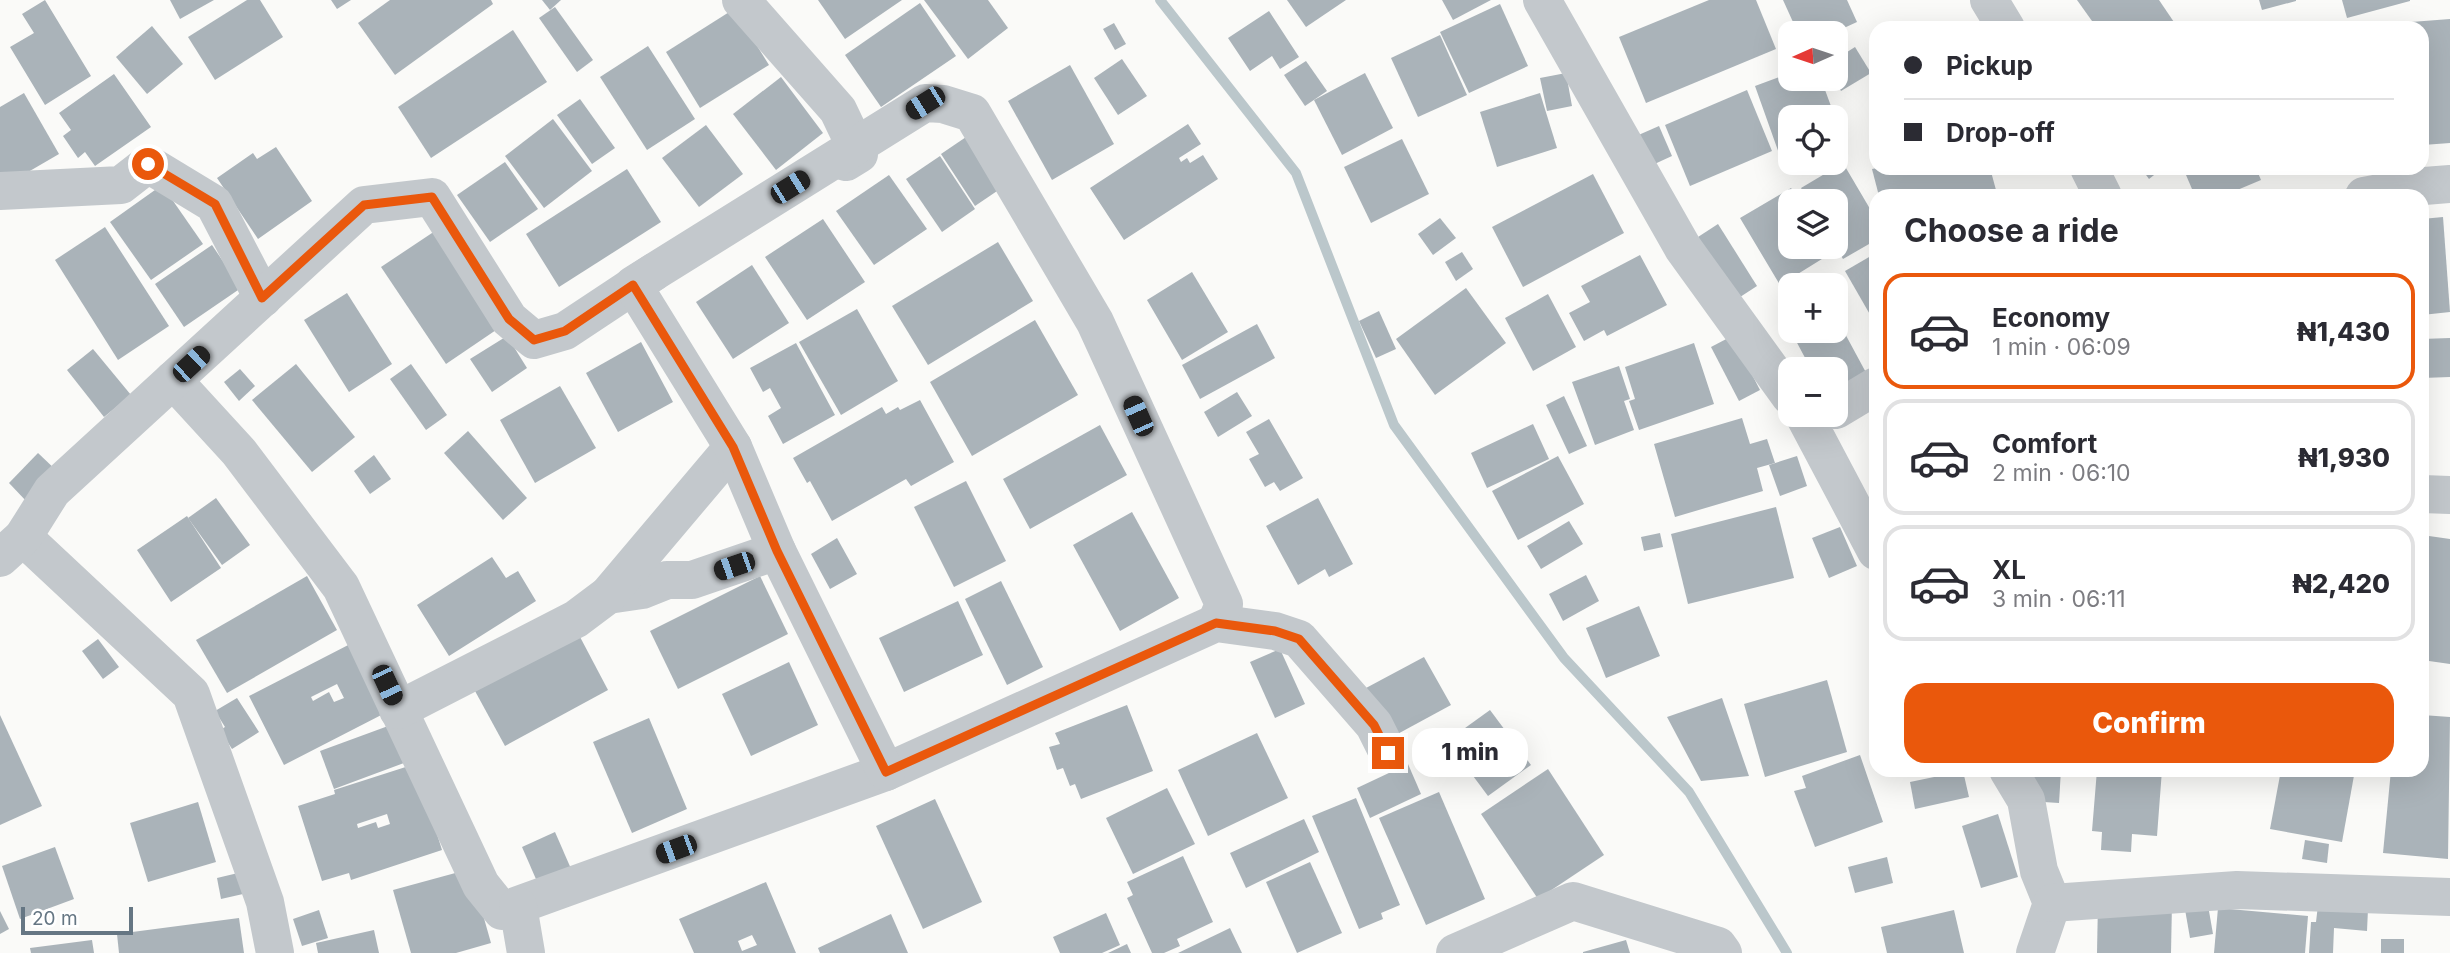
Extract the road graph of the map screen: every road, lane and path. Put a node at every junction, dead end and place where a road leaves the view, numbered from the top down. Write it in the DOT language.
graph roads {
  1 [pos="741,0"];
  2 [pos="1542,0"];
  3 [pos="1989,0"];
  4 [pos="2002,21"];
  5 [pos="2450,184"];
  6 [pos="2401,189"];
  7 [pos="0,191"];
  8 [pos="633,285"];
  9 [pos="262,298"];
  10 [pos="1778,367"];
  11 [pos="173,380"];
  12 [pos="1869,389"];
  13 [pos="1848,398"];
  14 [pos="1821,427"];
  15 [pos="733,447"];
  16 [pos="2429,494"];
  17 [pos="2450,495"];
  18 [pos="1869,535"];
  19 [pos="11,548"];
  20 [pos="777,551"];
  21 [pos="608,595"];
  22 [pos="1216,623"];
  23 [pos="398,709"];
  24 [pos="1388,753"];
  25 [pos="886,772"];
  26 [pos="2012,777"];
  27 [pos="2450,897"];
  28 [pos="2052,903"];
  29 [pos="518,906"];
  30 [pos="275,953"];
  31 [pos="526,953"];
  32 [pos="1455,953"];
  33 [pos="1723,953"];
  34 [pos="2035,953"];
  1 -- 8 [label="street"];
  2 -- 10 [label="street"];
  3 -- 4 [label="street"];
  5 -- 6 [label="street"];
  7 -- 9 [label="street"];
  8 -- 9 [label="street"];
  8 -- 15 [label="street"];
  8 -- 22 [label="street"];
  9 -- 11 [label="street"];
  11 -- 19 [label="street"];
  11 -- 23 [label="street"];
  12 -- 13 [label="street"];
  14 -- 18 [label="street"];
  15 -- 20 [label="street"];
  15 -- 21 [label="street"];
  16 -- 17 [label="street"];
  19 -- 30 [label="street"];
  20 -- 21 [label="street"];
  20 -- 25 [label="street"];
  21 -- 23 [label="street"];
  22 -- 24 [label="street"];
  22 -- 25 [label="street"];
  23 -- 29 [label="street"];
  25 -- 29 [label="street"];
  26 -- 28 [label="street"];
  27 -- 28 [label="street"];
  28 -- 34 [label="street"];
  29 -- 31 [label="street"];
  32 -- 33 [label="street"];
}
